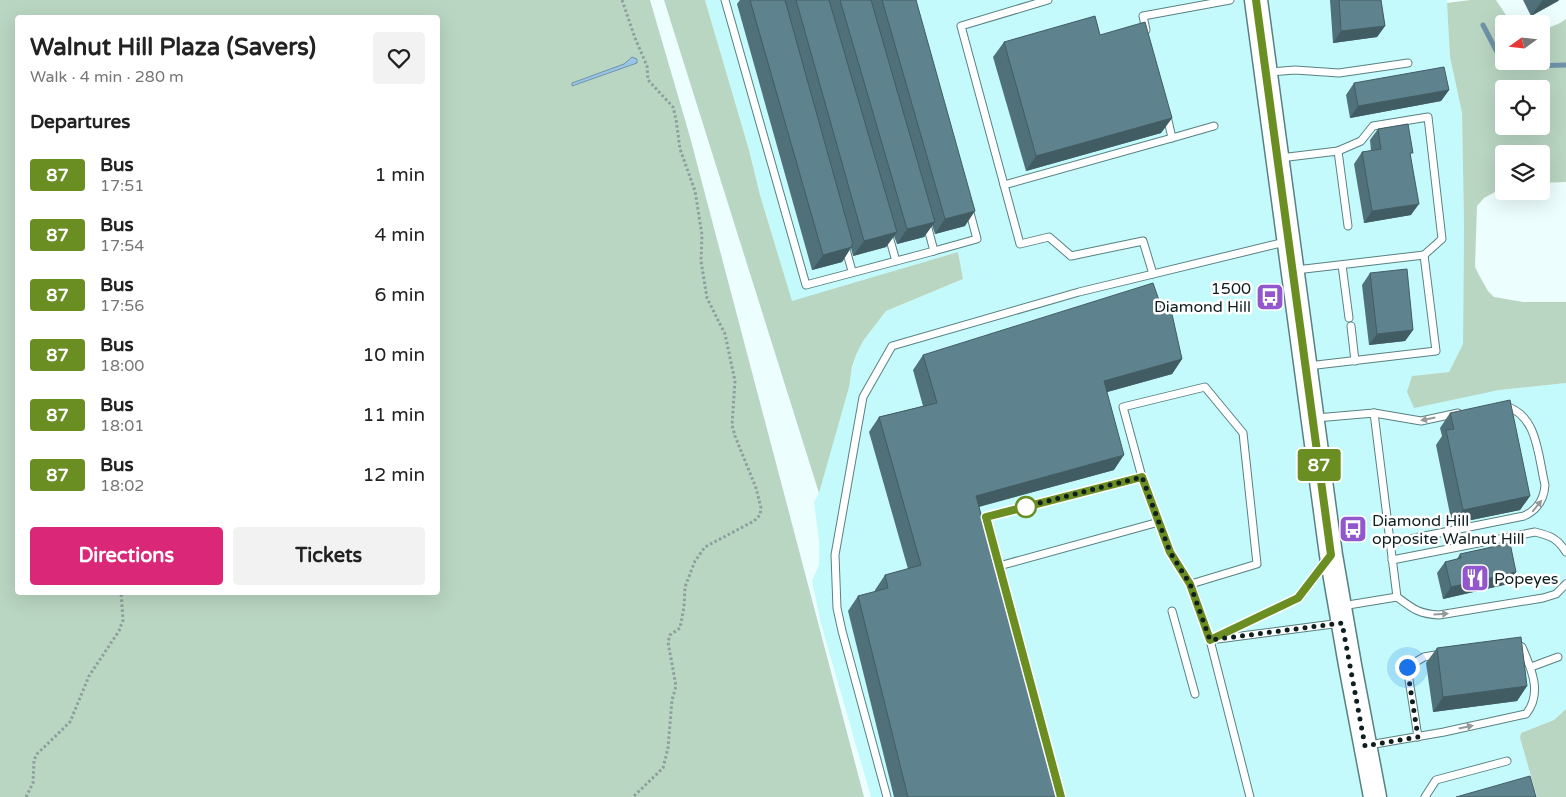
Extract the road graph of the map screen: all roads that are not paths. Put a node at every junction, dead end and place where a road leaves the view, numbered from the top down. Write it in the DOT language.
graph roads {
  1 [pos="725,0"];
  2 [pos="1048,0"];
  3 [pos="1230,0"];
  4 [pos="1256,0"];
  5 [pos="1148,35"];
  6 [pos="1408,63"];
  7 [pos="1265,72"];
  8 [pos="1165,110"];
  9 [pos="1214,126"];
  10 [pos="1172,138"];
  11 [pos="1338,151"];
  12 [pos="1277,159"];
  13 [pos="1004,185"];
  14 [pos="966,201"];
  15 [pos="924,214"];
  16 [pos="885,224"];
  17 [pos="1348,226"];
  18 [pos="842,234"];
  19 [pos="1288,241"];
  20 [pos="934,251"];
  21 [pos="1424,255"];
  22 [pos="896,261"];
  23 [pos="1342,265"];
  24 [pos="852,271"];
  25 [pos="1293,271"];
  26 [pos="1153,274"];
  27 [pos="1355,361"];
  28 [pos="1305,367"];
  29 [pos="1496,404"];
  30 [pos="1468,410"];
  31 [pos="1374,413"];
  32 [pos="1312,418"];
  33 [pos="1142,477"];
  34 [pos="1159,522"];
  35 [pos="1390,543"];
  36 [pos="1566,552"];
  37 [pos="1331,555"];
  38 [pos="1392,560"];
  39 [pos="999,566"];
  40 [pos="1190,584"];
  41 [pos="1566,584"];
  42 [pos="1397,596"];
  43 [pos="1172,611"];
  44 [pos="1341,614"];
  45 [pos="1210,640"];
  46 [pos="1505,645"];
  47 [pos="1451,653"];
  48 [pos="1558,657"];
  49 [pos="1530,667"];
  50 [pos="1195,694"];
  51 [pos="1418,737"];
  52 [pos="1365,746"];
  53 [pos="1508,761"];
  54 [pos="887,797"];
  55 [pos="1061,797"];
  56 [pos="1250,797"];
  57 [pos="1375,797"];
  58 [pos="1425,797"];
  1 -- 24 [label="lane"];
  2 -- 13 [label="lane"];
  3 -- 5 [label="lane"];
  4 -- 7 [label="main road"];
  6 -- 7 [label="lane"];
  7 -- 12 [label="main road"];
  8 -- 10 [label="lane"];
  9 -- 10 [label="lane"];
  10 -- 13 [label="lane"];
  11 -- 12 [label="lane"];
  11 -- 17 [label="lane"];
  11 -- 21 [label="lane"];
  12 -- 19 [label="main road"];
  13 -- 26 [label="lane"];
  14 -- 20 [label="lane"];
  15 -- 20 [label="lane"];
  16 -- 22 [label="lane"];
  18 -- 24 [label="lane"];
  19 -- 25 [label="main road"];
  19 -- 26 [label="lane"];
  20 -- 22 [label="lane"];
  21 -- 23 [label="lane"];
  21 -- 27 [label="lane"];
  22 -- 24 [label="lane"];
  23 -- 25 [label="lane"];
  23 -- 27 [label="lane"];
  25 -- 28 [label="main road"];
  26 -- 54 [label="lane"];
  27 -- 28 [label="lane"];
  28 -- 32 [label="main road"];
  35 -- 29 [label="lane, one-way"];
  30 -- 31 [label="lane, one-way"];
  31 -- 32 [label="lane"];
  31 -- 35 [label="lane"];
  32 -- 37 [label="main road"];
  33 -- 34 [label="lane"];
  33 -- 39 [label="lane"];
  33 -- 40 [label="lane"];
  34 -- 39 [label="lane"];
  34 -- 40 [label="lane"];
  35 -- 38 [label="lane"];
  36 -- 38 [label="lane"];
  37 -- 44 [label="main road"];
  37 -- 45 [label="lane"];
  38 -- 42 [label="lane"];
  39 -- 55 [label="lane"];
  40 -- 45 [label="lane"];
  42 -- 41 [label="lane, one-way"];
  42 -- 44 [label="lane"];
  43 -- 50 [label="lane"];
  44 -- 45 [label="lane"];
  44 -- 52 [label="main road"];
  45 -- 56 [label="lane"];
  46 -- 49 [label="lane"];
  47 -- 51 [label="lane"];
  48 -- 49 [label="lane"];
  51 -- 49 [label="lane, one-way"];
  51 -- 52 [label="lane"];
  52 -- 57 [label="main road"];
  53 -- 58 [label="lane"];
}
